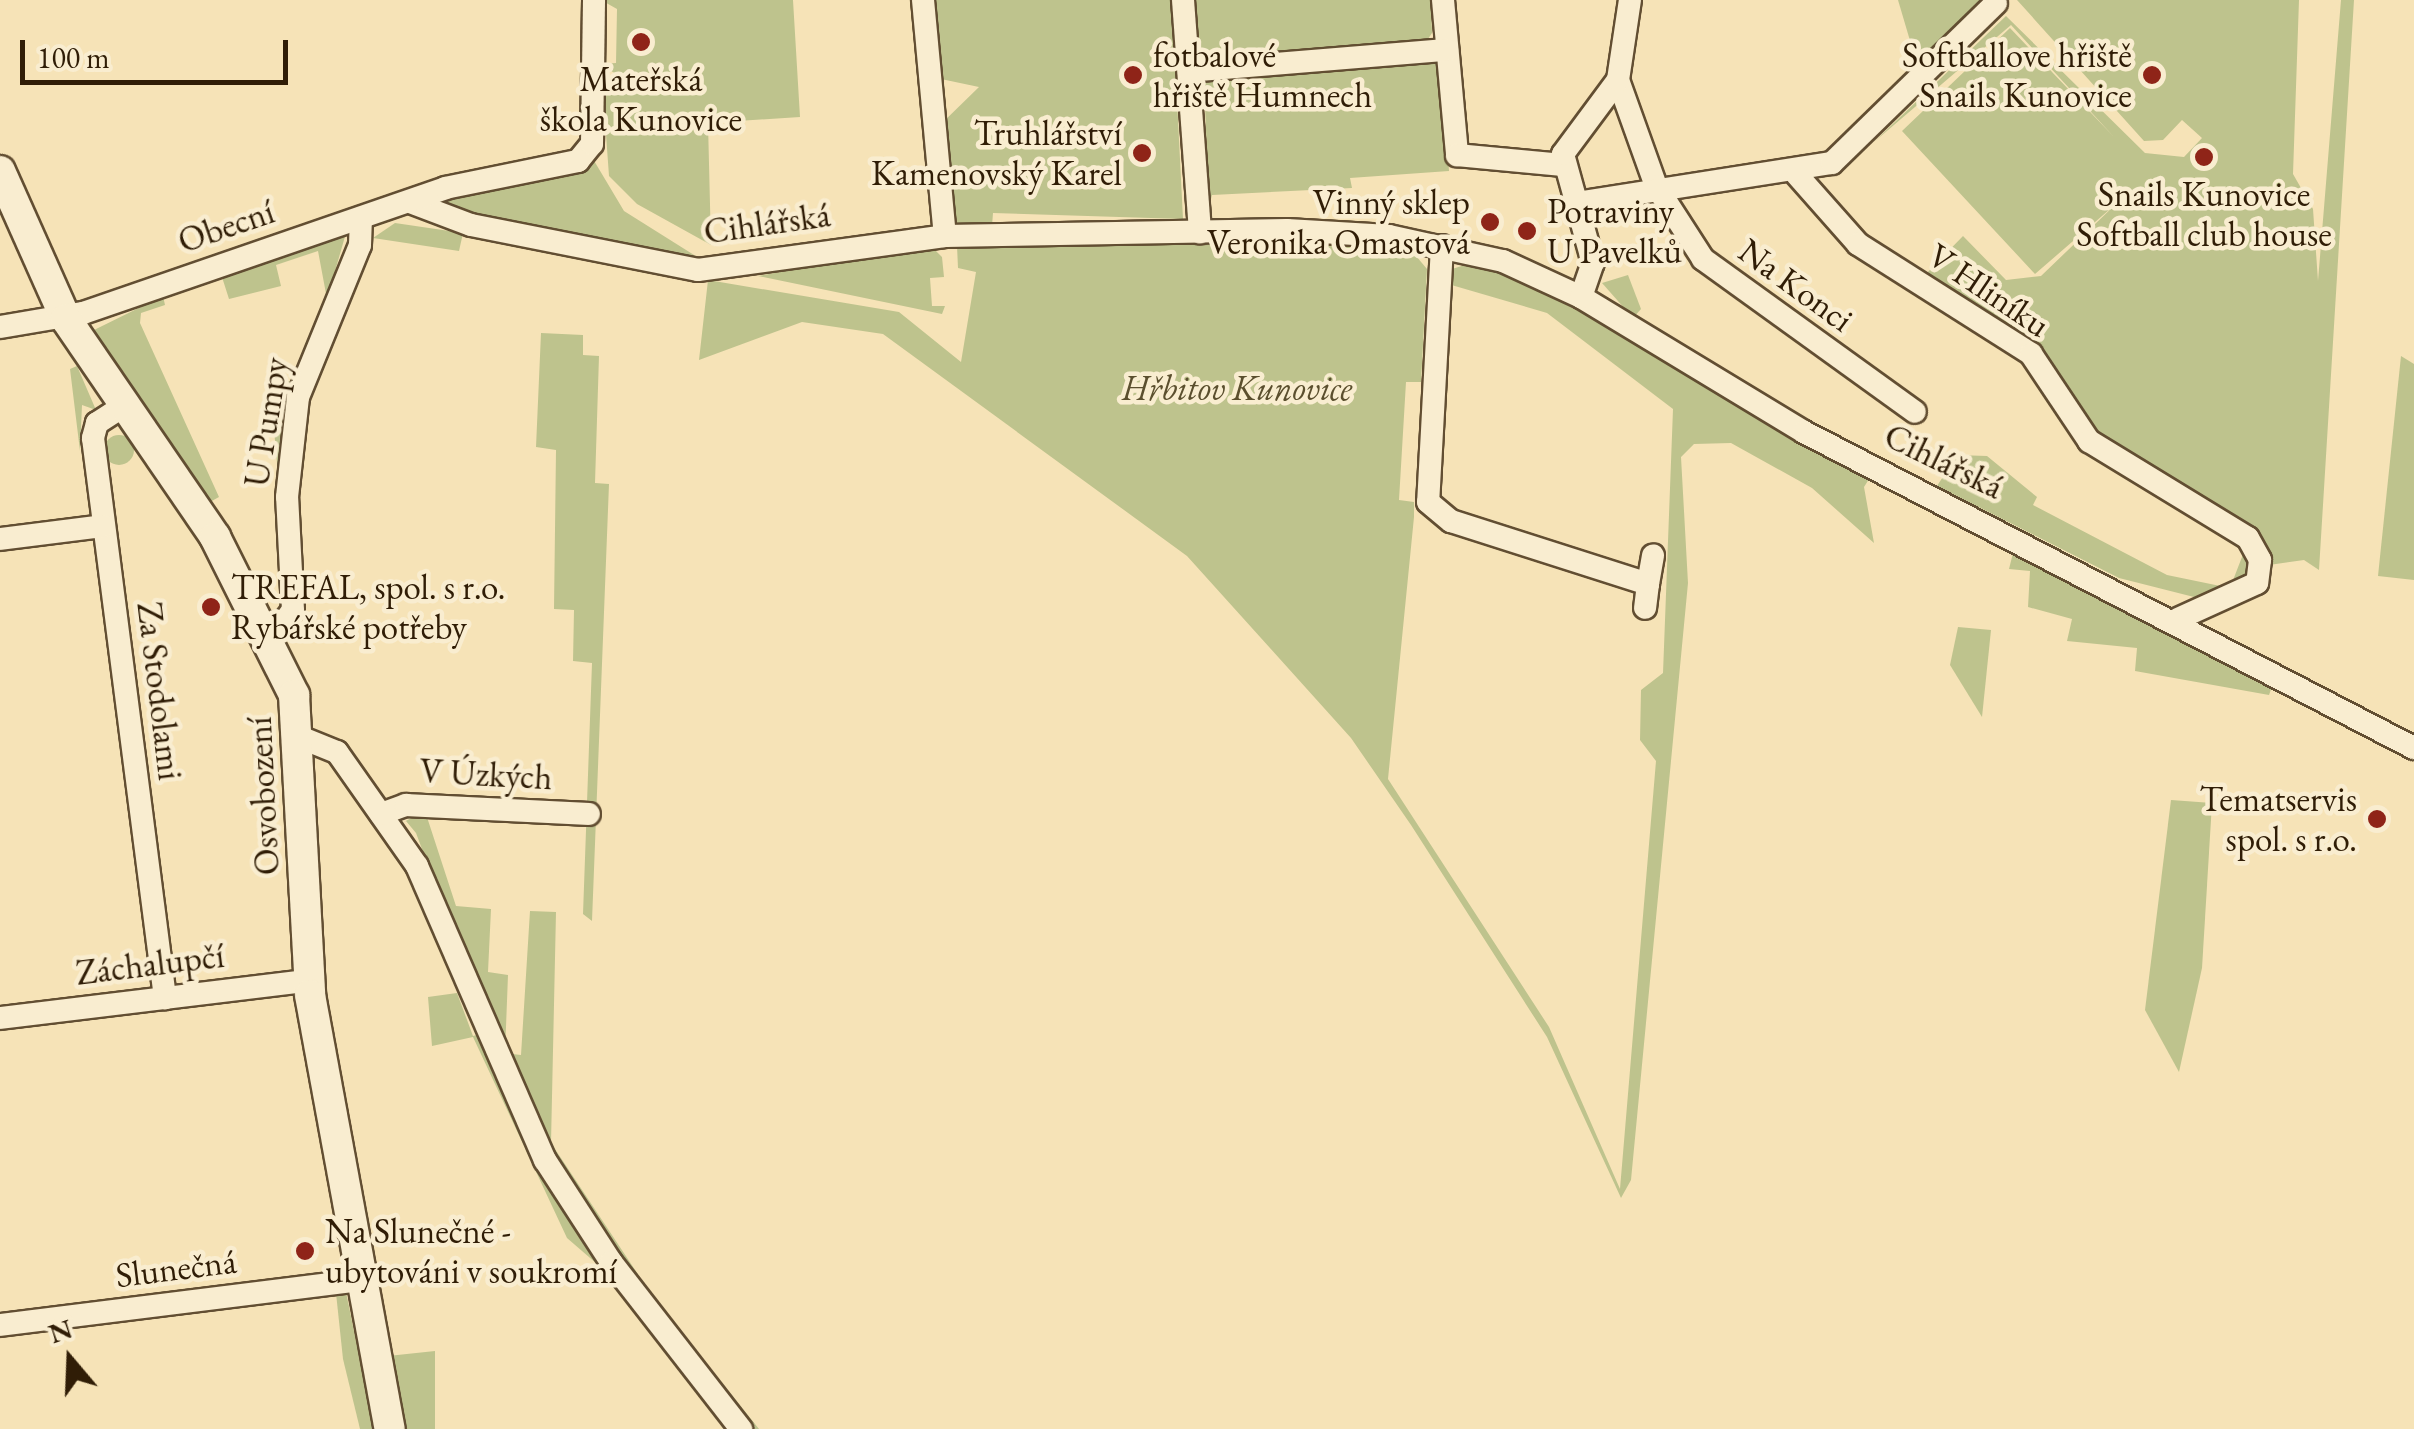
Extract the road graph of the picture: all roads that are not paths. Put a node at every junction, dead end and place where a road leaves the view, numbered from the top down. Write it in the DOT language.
graph roads {
  1 [pos="594,0"];
  2 [pos="923,0"];
  3 [pos="1183,0"];
  4 [pos="1443,0"];
  5 [pos="1630,0"];
  6 [pos="1996,3"];
  7 [pos="1446,50"];
  8 [pos="1189,71"];
  9 [pos="1618,80"];
  10 [pos="1563,165"];
  11 [pos="0,171"];
  12 [pos="1798,175"];
  13 [pos="1660,195"];
  14 [pos="410,202"];
  15 [pos="1576,203"];
  16 [pos="360,218"];
  17 [pos="1200,232"];
  18 [pos="945,236"];
  19 [pos="1442,246"];
  20 [pos="1580,297"];
  21 [pos="66,318"];
  22 [pos="0,327"];
  23 [pos="122,406"];
  24 [pos="1915,412"];
  25 [pos="103,526"];
  26 [pos="0,539"];
  27 [pos="1653,556"];
  28 [pos="2178,619"];
  29 [pos="271,639"];
  30 [pos="302,738"];
  31 [pos="2414,748"];
  32 [pos="380,814"];
  33 [pos="590,814"];
  34 [pos="308,981"];
  35 [pos="165,998"];
  36 [pos="0,1018"];
  37 [pos="361,1280"];
  38 [pos="0,1325"];
  39 [pos="390,1429"];
  40 [pos="742,1429"];
  1 -- 14 [label="street, Obecní"];
  2 -- 18 [label="street"];
  3 -- 8 [label="street"];
  4 -- 7 [label="street"];
  5 -- 9 [label="street"];
  6 -- 12 [label="street"];
  7 -- 8 [label="street"];
  7 -- 10 [label="street"];
  8 -- 17 [label="street"];
  9 -- 10 [label="street"];
  9 -- 13 [label="street, Na Konci"];
  10 -- 15 [label="street"];
  11 -- 21 [label="main road, Osvobození"];
  12 -- 13 [label="street"];
  12 -- 28 [label="street, V Hliníku"];
  13 -- 15 [label="street"];
  13 -- 24 [label="street, Na Konci"];
  14 -- 16 [label="street, Obecní"];
  14 -- 18 [label="street, Cihlářská"];
  15 -- 20 [label="street"];
  16 -- 21 [label="street, Obecní"];
  16 -- 29 [label="street, U Pumpy"];
  17 -- 18 [label="street, Cihlářská"];
  17 -- 19 [label="street, Cihlářská"];
  19 -- 20 [label="street, Cihlářská"];
  19 -- 27 [label="street"];
  20 -- 28 [label="street, Cihlářská"];
  21 -- 22 [label="street, Obecní"];
  21 -- 23 [label="main road, Osvobození"];
  23 -- 25 [label="street, Za Stodolami"];
  23 -- 29 [label="main road, Osvobození"];
  25 -- 26 [label="street"];
  25 -- 35 [label="street, Za Stodolami"];
  28 -- 31 [label="street, Cihlářská"];
  29 -- 30 [label="main road, Osvobození"];
  30 -- 32 [label="street"];
  30 -- 34 [label="main road, Osvobození"];
  32 -- 33 [label="street, V Úzkých"];
  32 -- 40 [label="street"];
  34 -- 35 [label="street, Záchalupčí"];
  34 -- 37 [label="main road, Osvobození"];
  35 -- 36 [label="street, Záchalupčí"];
  37 -- 38 [label="street, Slunečná"];
  37 -- 39 [label="main road, Osvobození"];
}
